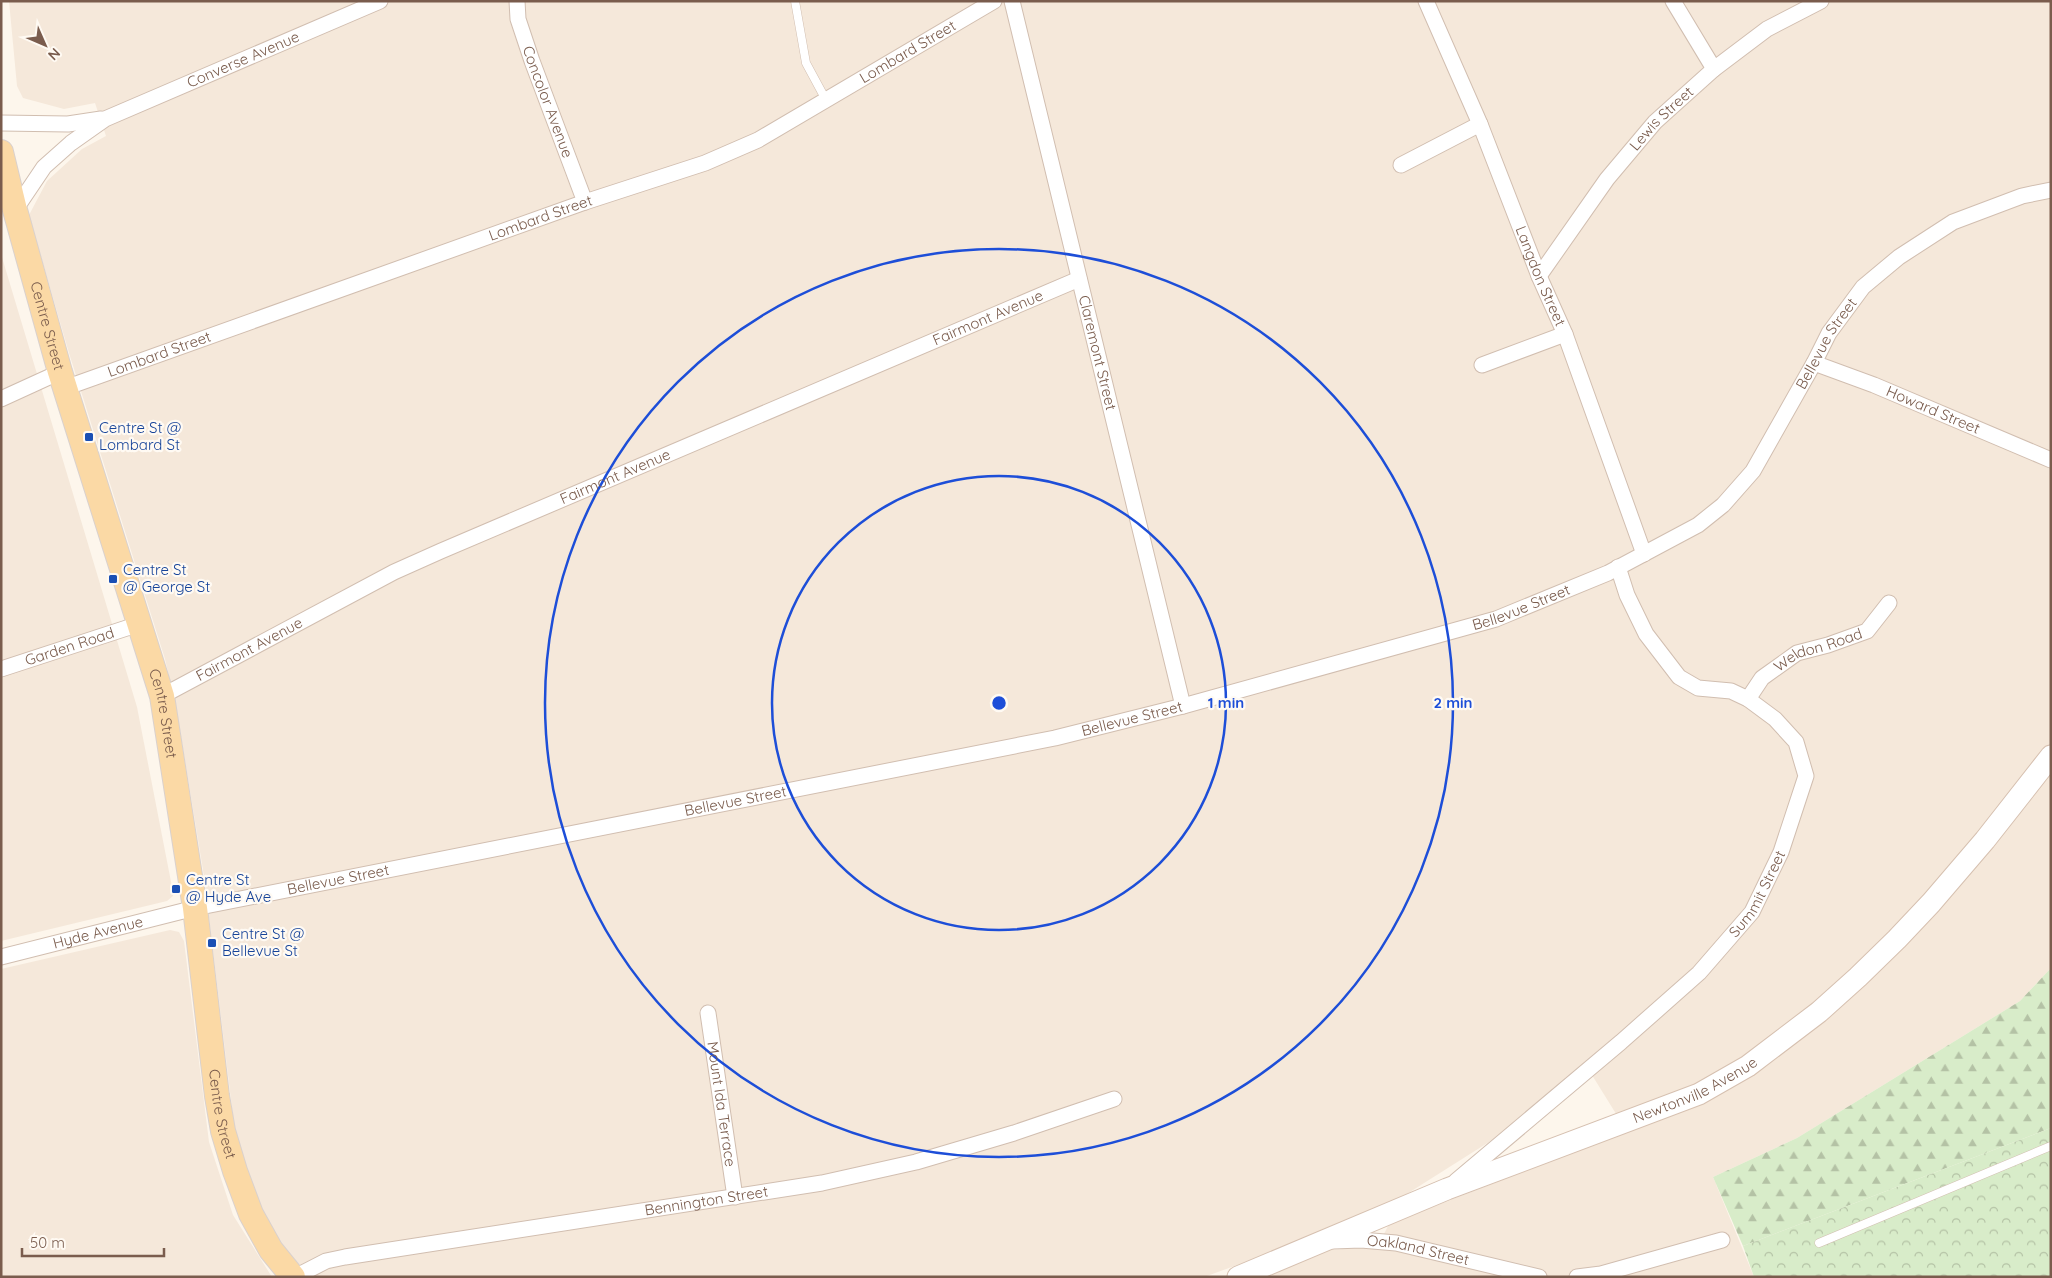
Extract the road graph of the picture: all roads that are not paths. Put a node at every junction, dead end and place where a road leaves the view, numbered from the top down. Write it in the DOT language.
graph roads {
  1 [pos="380,1"];
  2 [pos="506,1"];
  3 [pos="517,1"];
  4 [pos="795,1"];
  5 [pos="994,1"];
  6 [pos="1012,1"];
  7 [pos="1426,1"];
  8 [pos="1673,1"];
  9 [pos="1821,1"];
  10 [pos="518,19"];
  11 [pos="1714,69"];
  12 [pos="826,100"];
  13 [pos="105,119"];
  14 [pos="1,123"];
  15 [pos="1480,124"];
  16 [pos="1,152"];
  17 [pos="1401,165"];
  18 [pos="2051,190"];
  19 [pos="585,202"];
  20 [pos="15,210"];
  21 [pos="1539,276"];
  22 [pos="1079,279"];
  23 [pos="1565,334"];
  24 [pos="1814,363"];
  25 [pos="1482,365"];
  26 [pos="62,380"];
  27 [pos="1,399"];
  28 [pos="2051,460"];
  29 [pos="1644,554"];
  30 [pos="1618,567"];
  31 [pos="1890,603"];
  32 [pos="138,624"];
  33 [pos="1,669"];
  34 [pos="162,696"];
  35 [pos="1748,699"];
  36 [pos="1183,706"];
  37 [pos="2051,756"];
  38 [pos="194,908"];
  39 [pos="1,957"];
  40 [pos="708,1013"];
  41 [pos="1114,1099"];
  42 [pos="2051,1146"];
  43 [pos="1447,1189"];
  44 [pos="736,1197"];
  45 [pos="1722,1240"];
  46 [pos="1326,1241"];
  47 [pos="1819,1243"];
  48 [pos="294,1277"];
  49 [pos="1238,1277"];
  50 [pos="1539,1277"];
  51 [pos="1577,1277"];
  1 -- 13 [label="street, Converse Avenue"];
  2 -- 10 [label="street"];
  3 -- 10 [label="street, Concolor Avenue"];
  4 -- 12 [label="lane"];
  5 -- 12 [label="street, Lombard Street"];
  6 -- 22 [label="street, Claremont Street"];
  7 -- 15 [label="street, Langdon Street"];
  8 -- 11 [label="street"];
  9 -- 11 [label="street, Lewis Street"];
  10 -- 19 [label="street, Concolor Avenue"];
  11 -- 21 [label="street, Lewis Street"];
  12 -- 19 [label="street, Lombard Street"];
  13 -- 14 [label="street, Converse Avenue"];
  13 -- 20 [label="street, Converse Avenue"];
  15 -- 17 [label="street"];
  15 -- 21 [label="street, Langdon Street"];
  16 -- 20 [label="main road, Centre Street"];
  18 -- 24 [label="street, Bellevue Street"];
  19 -- 26 [label="street, Lombard Street"];
  20 -- 26 [label="main road, Centre Street"];
  21 -- 23 [label="street, Langdon Street"];
  22 -- 34 [label="street, Fairmont Avenue"];
  22 -- 36 [label="street, Claremont Street"];
  23 -- 25 [label="street"];
  23 -- 29 [label="street, Langdon Street"];
  24 -- 28 [label="street, Howard Street"];
  24 -- 29 [label="street, Bellevue Street"];
  26 -- 27 [label="street, Lombard Street"];
  26 -- 32 [label="main road, Centre Street"];
  29 -- 30 [label="street, Bellevue Street"];
  30 -- 35 [label="street, Summit Street"];
  30 -- 36 [label="street, Bellevue Street"];
  31 -- 35 [label="street, Weldon Road"];
  32 -- 33 [label="street, Garden Road"];
  32 -- 34 [label="main road, Centre Street"];
  34 -- 38 [label="main road, Centre Street"];
  35 -- 43 [label="street, Summit Street"];
  36 -- 38 [label="street, Bellevue Street"];
  37 -- 43 [label="main road, Newtonville Avenue"];
  38 -- 39 [label="street, Hyde Avenue"];
  38 -- 48 [label="main road, Centre Street"];
  40 -- 44 [label="street, Mount Ida Terrace"];
  41 -- 44 [label="street, Bennington Street"];
  42 -- 47 [label="lane"];
  43 -- 46 [label="main road, Newtonville Avenue"];
  44 -- 48 [label="street, Bennington Street"];
  45 -- 51 [label="street"];
  46 -- 49 [label="main road, Newtonville Avenue"];
  46 -- 50 [label="street, Oakland Street"];
}
